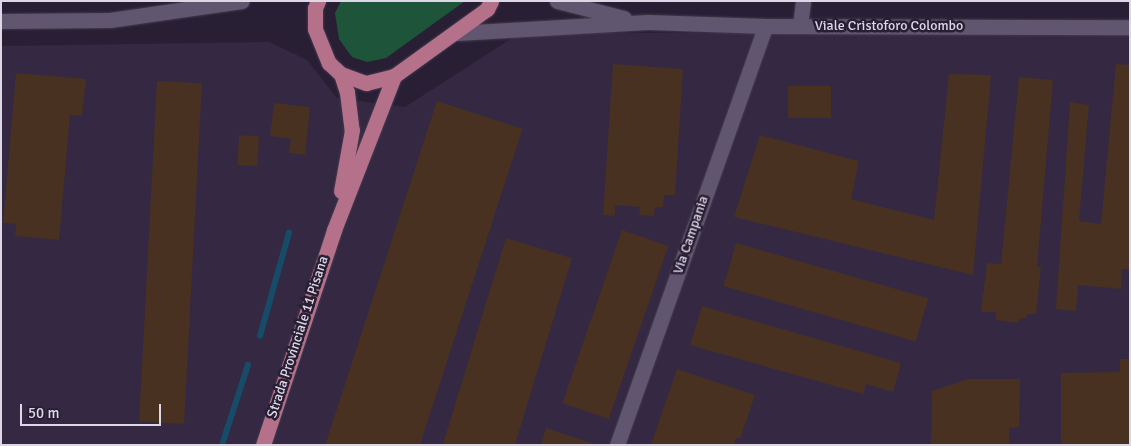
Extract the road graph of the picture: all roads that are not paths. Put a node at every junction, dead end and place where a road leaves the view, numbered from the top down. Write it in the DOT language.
graph roads {
  1 [pos="242,1"];
  2 [pos="318,1"];
  3 [pos="491,1"];
  4 [pos="557,1"];
  5 [pos="803,1"];
  6 [pos="1,21"];
  7 [pos="648,22"];
  8 [pos="765,26"];
  9 [pos="800,26"];
  10 [pos="1130,26"];
  11 [pos="457,33"];
  12 [pos="341,74"];
  13 [pos="394,76"];
  14 [pos="334,230"];
  15 [pos="262,445"];
  16 [pos="617,445"];
  1 -- 6 [label="street"];
  2 -- 12 [label="main road, Strada Provinciale 11 Pisana"];
  3 -- 11 [label="main road"];
  4 -- 7 [label="street, Viale Cristoforo Colombo"];
  5 -- 9 [label="street"];
  7 -- 8 [label="street, Viale Cristoforo Colombo"];
  7 -- 11 [label="street, Viale Cristoforo Colombo"];
  8 -- 9 [label="street, Viale Cristoforo Colombo"];
  8 -- 16 [label="street, Via Campania"];
  9 -- 10 [label="street, Viale Cristoforo Colombo"];
  11 -- 13 [label="main road"];
  12 -- 13 [label="main road"];
  12 -- 14 [label="main road, Strada Provinciale 11 Pisana"];
  13 -- 14 [label="main road, Strada Provinciale 11 Pisana"];
  14 -- 15 [label="main road, Strada Provinciale 11 Pisana"];
}
